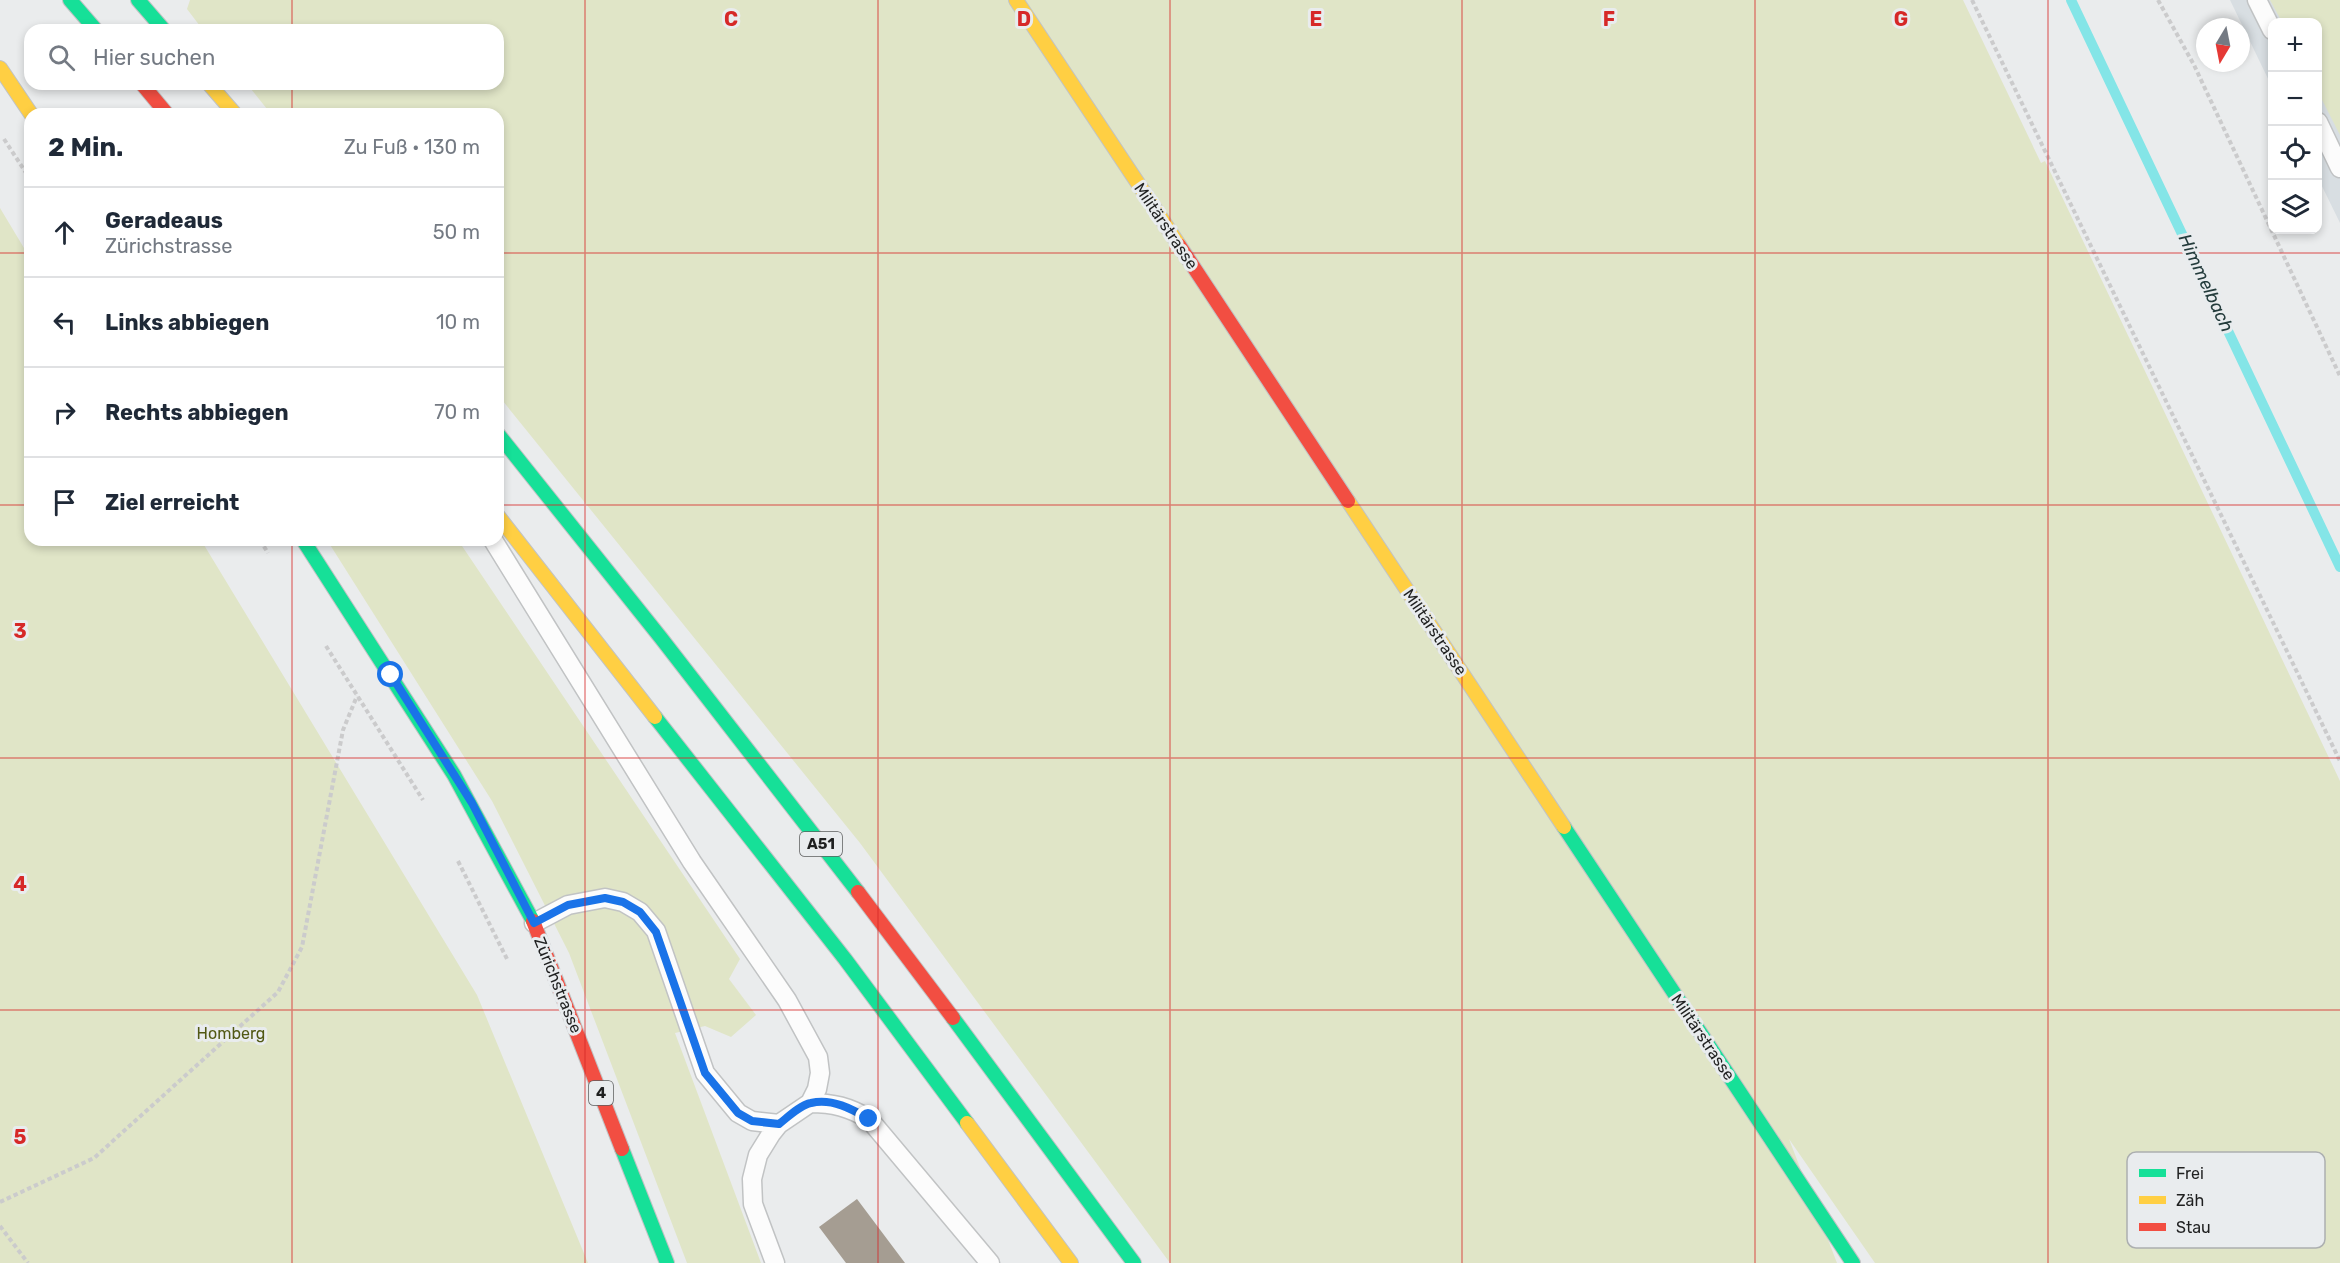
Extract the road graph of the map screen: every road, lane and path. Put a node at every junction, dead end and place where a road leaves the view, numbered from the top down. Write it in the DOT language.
graph roads {
  1 [pos="70,0"];
  2 [pos="138,0"];
  3 [pos="1016,0"];
  4 [pos="1971,0"];
  5 [pos="2158,0"];
  6 [pos="2257,0"];
  7 [pos="2268,22"];
  8 [pos="91,24"];
  9 [pos="159,24"];
  10 [pos="0,68"];
  11 [pos="147,90"];
  12 [pos="214,90"];
  13 [pos="27,108"];
  14 [pos="162,108"];
  15 [pos="230,108"];
  16 [pos="2320,126"];
  17 [pos="0,133"];
  18 [pos="2340,168"];
  19 [pos="24,170"];
  20 [pos="2340,376"];
  21 [pos="504,442"];
  22 [pos="504,524"];
  23 [pos="264,546"];
  24 [pos="307,546"];
  25 [pos="497,546"];
  26 [pos="272,560"];
  27 [pos="321,637"];
  28 [pos="358,696"];
  29 [pos="2340,761"];
  30 [pos="426,804"];
  31 [pos="455,854"];
  32 [pos="534,923"];
  33 [pos="511,967"];
  34 [pos="810,1103"];
  35 [pos="779,1124"];
  36 [pos="0,1202"];
  37 [pos="0,1226"];
  38 [pos="28,1263"];
  39 [pos="667,1263"];
  40 [pos="775,1263"];
  41 [pos="990,1263"];
  42 [pos="1071,1263"];
  43 [pos="1134,1263"];
  44 [pos="1853,1263"];
  1 -- 8 [label="main road"];
  2 -- 9 [label="main road"];
  3 -- 44 [label="main road, Militärstrasse"];
  4 -- 29 [label="path"];
  5 -- 20 [label="path"];
  6 -- 7 [label="lane"];
  10 -- 13 [label="main road"];
  11 -- 14 [label="main road"];
  12 -- 15 [label="main road"];
  16 -- 18 [label="lane"];
  17 -- 19 [label="path"];
  21 -- 43 [label="main road, A51"];
  22 -- 42 [label="main road"];
  23 -- 26 [label="path"];
  24 -- 32 [label="main road, Zürichstrasse / 4"];
  25 -- 34 [label="lane"];
  27 -- 28 [label="path"];
  28 -- 30 [label="path"];
  28 -- 36 [label="path"];
  31 -- 33 [label="path"];
  32 -- 35 [label="lane"];
  32 -- 39 [label="main road, Zürichstrasse / 4"];
  34 -- 35 [label="lane"];
  34 -- 41 [label="lane"];
  35 -- 40 [label="lane"];
  37 -- 38 [label="path"];
}
